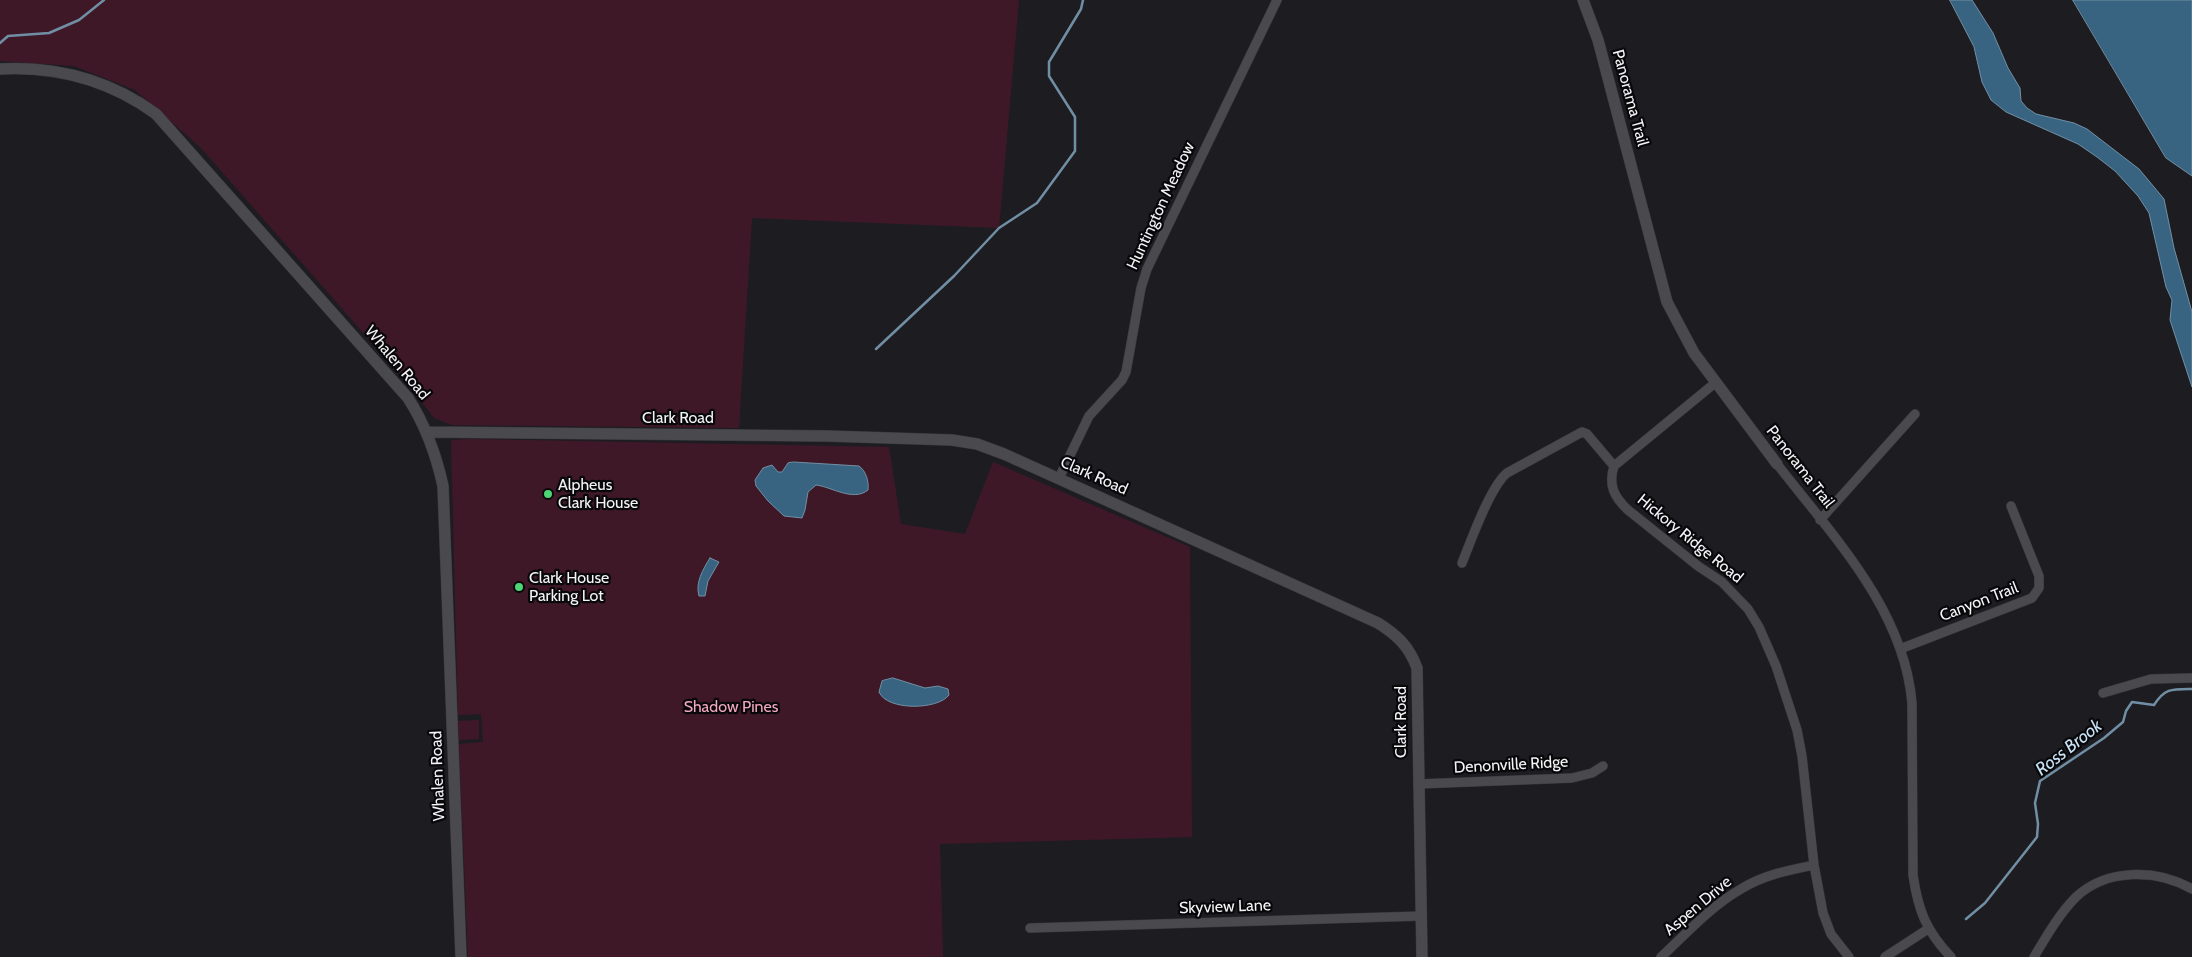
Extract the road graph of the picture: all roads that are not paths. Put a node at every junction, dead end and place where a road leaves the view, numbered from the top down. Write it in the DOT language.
graph roads {
  1 [pos="1277,0"];
  2 [pos="1583,0"];
  3 [pos="0,69"];
  4 [pos="1714,383"];
  5 [pos="1915,414"];
  6 [pos="428,432"];
  7 [pos="1777,464"];
  8 [pos="1614,466"];
  9 [pos="1059,478"];
  10 [pos="2011,506"];
  11 [pos="1820,520"];
  12 [pos="1462,563"];
  13 [pos="1900,649"];
  14 [pos="2192,678"];
  15 [pos="2102,694"];
  16 [pos="1603,766"];
  17 [pos="1418,784"];
  18 [pos="1814,865"];
  19 [pos="2192,889"];
  20 [pos="1421,916"];
  21 [pos="1030,928"];
  22 [pos="1928,930"];
  23 [pos="460,957"];
  24 [pos="1422,957"];
  25 [pos="1661,957"];
  26 [pos="1848,957"];
  27 [pos="1885,957"];
  28 [pos="1951,957"];
  29 [pos="2034,957"];
  1 -- 9 [label="street, Huntington Meadow"];
  2 -- 4 [label="street, Panorama Trail"];
  3 -- 6 [label="street, Whalen Road"];
  4 -- 7 [label="street, Panorama Trail"];
  4 -- 8 [label="street"];
  5 -- 11 [label="street"];
  6 -- 9 [label="street, Clark Road"];
  6 -- 23 [label="street, Whalen Road"];
  7 -- 11 [label="street, Panorama Trail"];
  8 -- 12 [label="street"];
  8 -- 18 [label="street, Hickory Ridge Road"];
  9 -- 17 [label="street, Clark Road"];
  10 -- 13 [label="street, Canyon Trail"];
  11 -- 13 [label="street, Panorama Trail"];
  13 -- 22 [label="street, Panorama Trail"];
  14 -- 15 [label="street"];
  16 -- 17 [label="street, Denonville Ridge"];
  17 -- 20 [label="street, Clark Road"];
  18 -- 25 [label="street, Aspen Drive"];
  18 -- 26 [label="street, Hickory Ridge Road"];
  19 -- 29 [label="street"];
  20 -- 21 [label="street, Skyview Lane"];
  20 -- 24 [label="street, Clark Road"];
  22 -- 27 [label="street"];
  22 -- 28 [label="street, Panorama Trail"];
}
